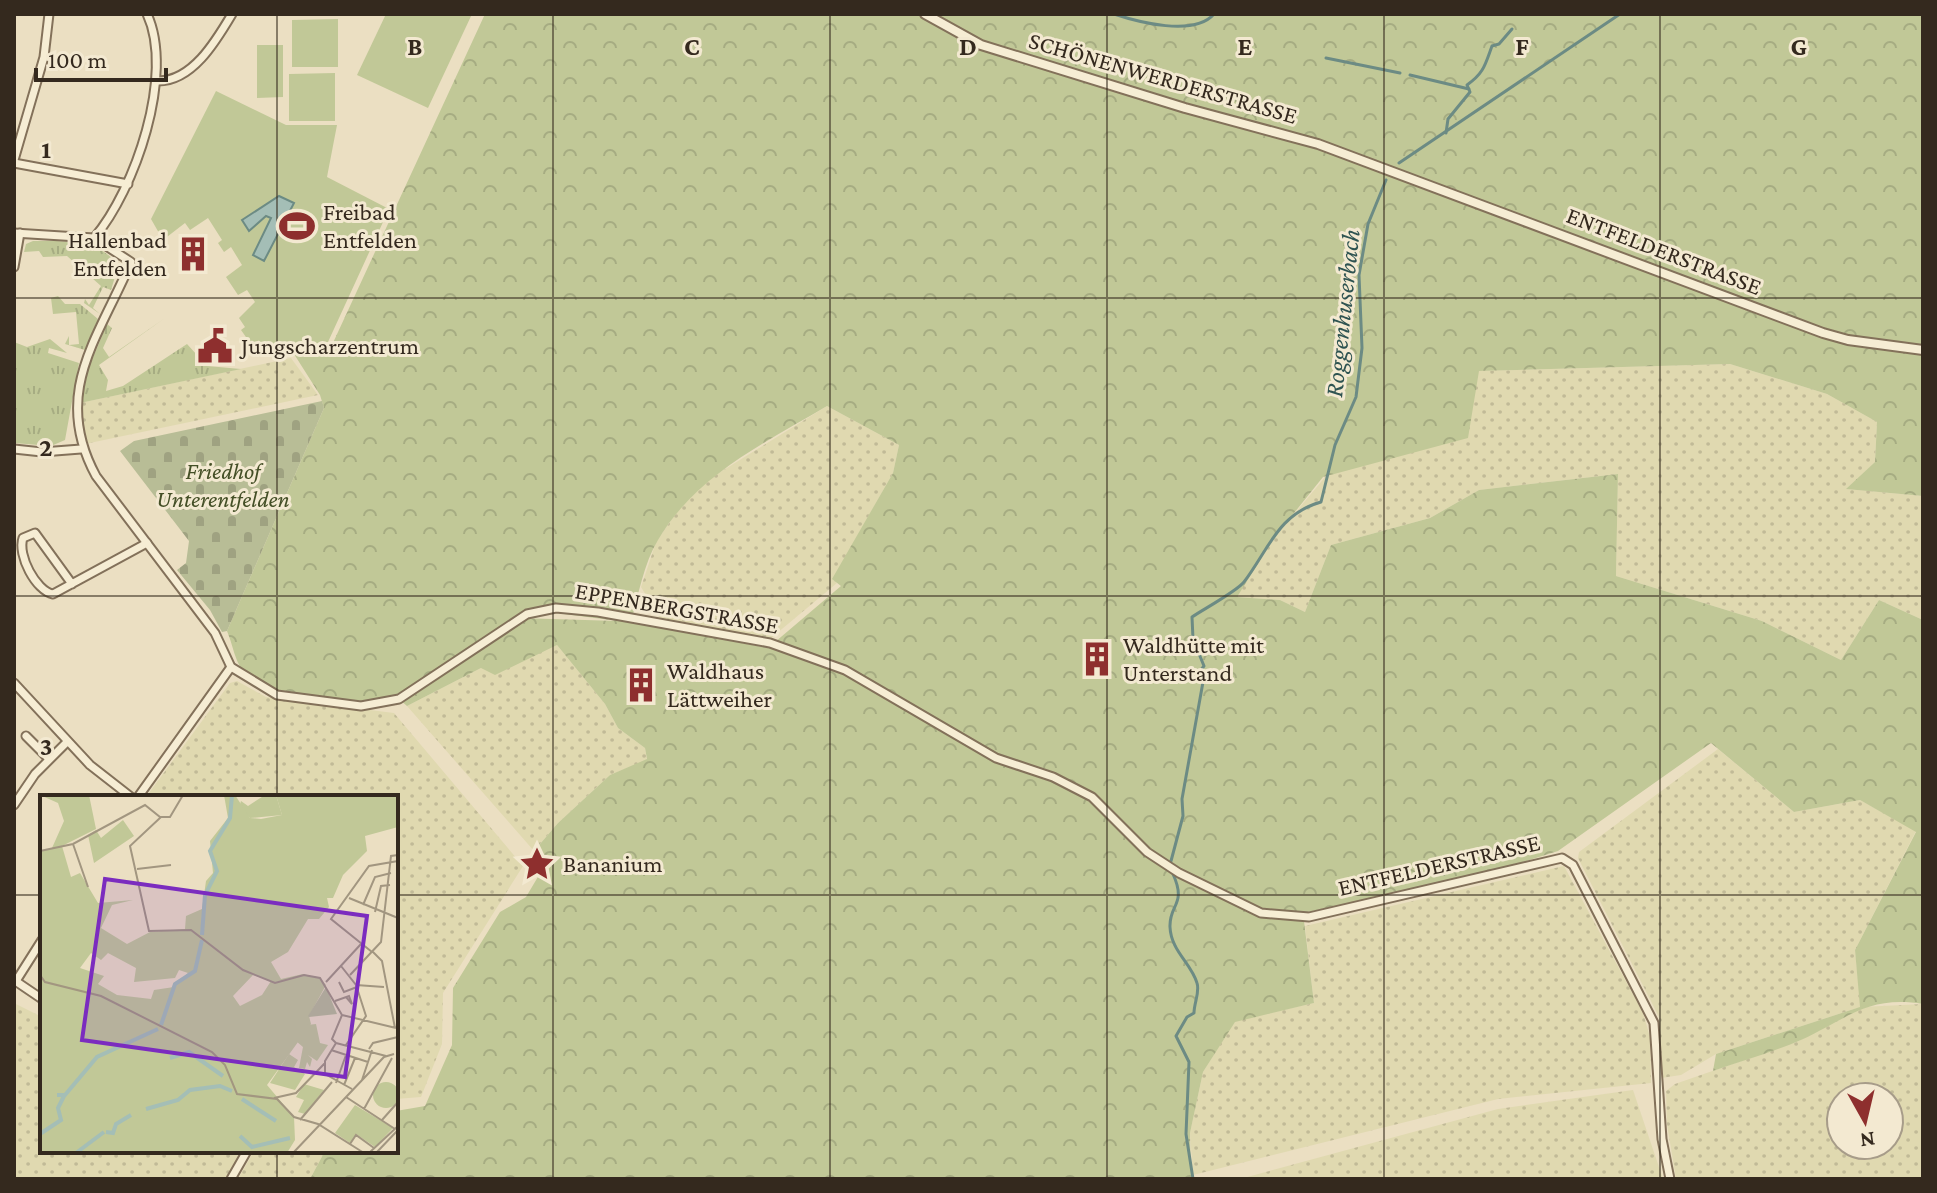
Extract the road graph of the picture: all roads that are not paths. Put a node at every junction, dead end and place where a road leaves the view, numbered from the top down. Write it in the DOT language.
graph roads {
  1 [pos="49,14"];
  2 [pos="147,14"];
  3 [pos="232,14"];
  4 [pos="925,14"];
  5 [pos="157,81"];
  6 [pos="14,162"];
  7 [pos="1395,171"];
  8 [pos="128,184"];
  9 [pos="17,233"];
  10 [pos="94,238"];
  11 [pos="14,267"];
  12 [pos="1923,350"];
  13 [pos="14,449"];
  14 [pos="81,449"];
  15 [pos="147,543"];
  16 [pos="72,584"];
  17 [pos="231,667"];
  18 [pos="14,683"];
  19 [pos="26,736"];
  20 [pos="67,742"];
  21 [pos="49,759"];
  22 [pos="129,795"];
  23 [pos="139,795"];
  24 [pos="14,805"];
  25 [pos="1179,873"];
  26 [pos="40,943"];
  27 [pos="15,981"];
  28 [pos="40,998"];
  29 [pos="246,1153"];
  30 [pos="231,1179"];
  31 [pos="1670,1179"];
  1 -- 6 [label="street"];
  2 -- 5 [label="street"];
  3 -- 5 [label="street"];
  4 -- 7 [label="street, SCHÖNENWERDERSTRASSE"];
  5 -- 8 [label="street"];
  6 -- 8 [label="street"];
  7 -- 12 [label="street, ENTFELDERSTRASSE"];
  8 -- 10 [label="street"];
  9 -- 10 [label="street"];
  9 -- 11 [label="street"];
  10 -- 14 [label="street"];
  13 -- 14 [label="street"];
  14 -- 15 [label="street"];
  15 -- 16 [label="street"];
  15 -- 17 [label="street"];
  16 -- 16 [label="street"];
  17 -- 23 [label="street"];
  17 -- 25 [label="street, EPPENBERGSTRASSE"];
  18 -- 20 [label="street"];
  19 -- 21 [label="street"];
  20 -- 21 [label="street"];
  20 -- 22 [label="street"];
  21 -- 24 [label="street"];
  25 -- 31 [label="street, ENTFELDERSTRASSE"];
  26 -- 27 [label="street"];
  27 -- 28 [label="street"];
  29 -- 30 [label="street"];
}
